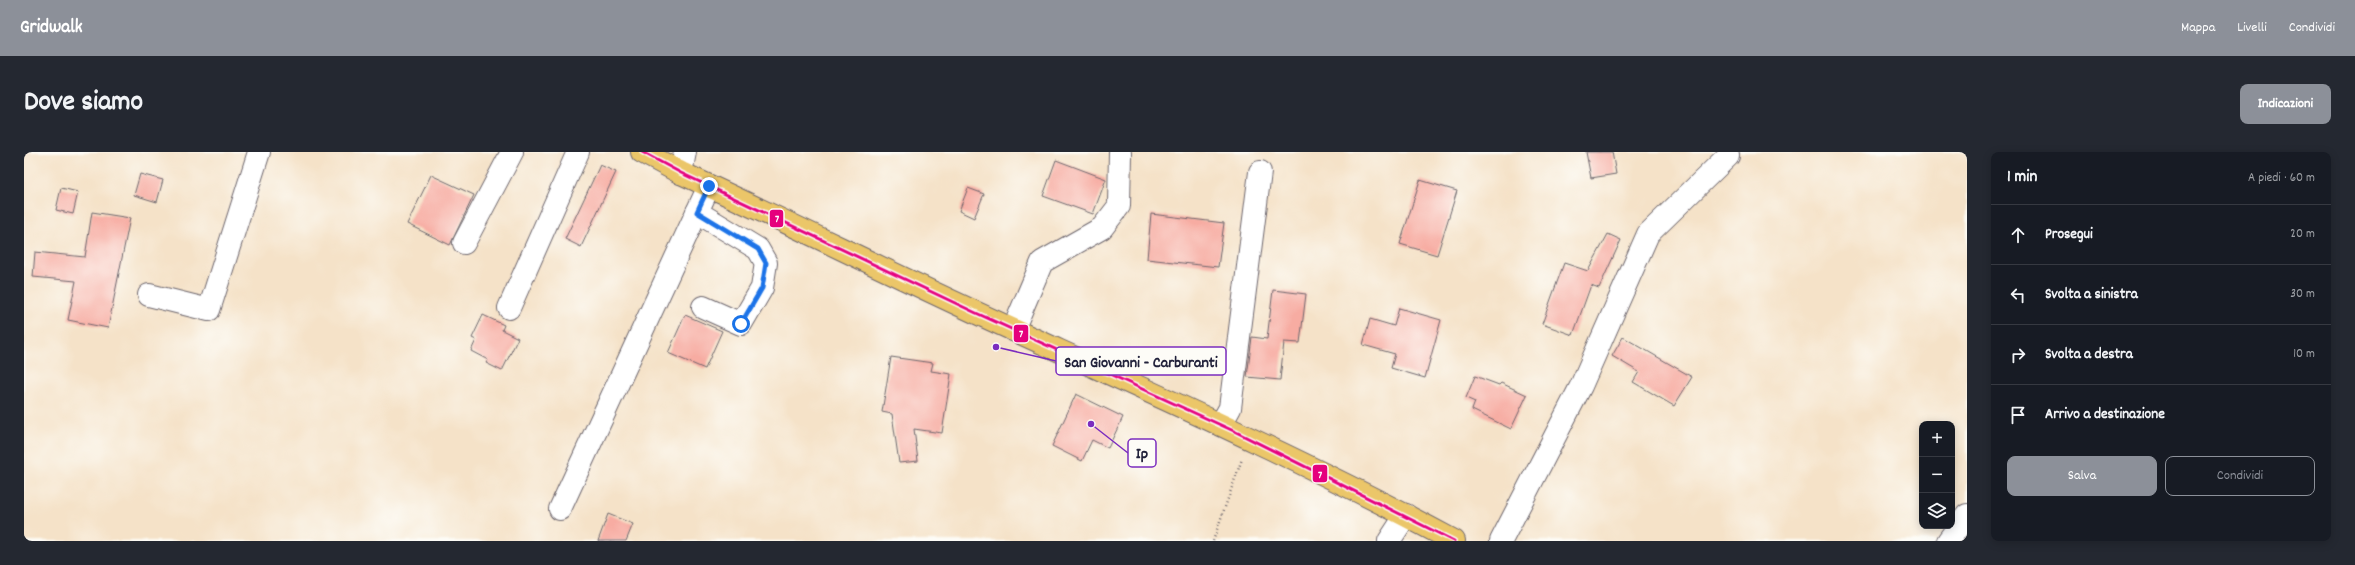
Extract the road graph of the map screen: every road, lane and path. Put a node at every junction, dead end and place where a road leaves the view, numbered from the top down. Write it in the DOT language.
graph roads {
  1 [pos="259,152"];
  2 [pos="512,152"];
  3 [pos="578,152"];
  4 [pos="642,152"];
  5 [pos="1120,152"];
  6 [pos="1728,156"];
  7 [pos="683,162"];
  8 [pos="1260,172"];
  9 [pos="709,186"];
  10 [pos="697,212"];
  11 [pos="464,243"];
  12 [pos="149,295"];
  13 [pos="703,307"];
  14 [pos="508,308"];
  15 [pos="1012,330"];
  16 [pos="1220,424"];
  17 [pos="1250,438"];
  18 [pos="560,509"];
  19 [pos="1406,515"];
  20 [pos="1967,515"];
  21 [pos="1213,541"];
  22 [pos="1389,541"];
  23 [pos="1454,541"];
  24 [pos="1501,541"];
  25 [pos="1948,541"];
  1 -- 12 [label="lane"];
  2 -- 11 [label="lane"];
  3 -- 14 [label="lane"];
  4 -- 7 [label="main road"];
  5 -- 15 [label="lane"];
  6 -- 24 [label="lane"];
  7 -- 9 [label="main road"];
  8 -- 16 [label="lane"];
  9 -- 10 [label="lane"];
  9 -- 15 [label="main road"];
  10 -- 13 [label="lane"];
  10 -- 18 [label="lane"];
  15 -- 16 [label="main road"];
  16 -- 17 [label="main road"];
  17 -- 19 [label="main road"];
  17 -- 21 [label="path"];
  19 -- 22 [label="lane"];
  19 -- 23 [label="main road"];
  20 -- 25 [label="lane"];
}
